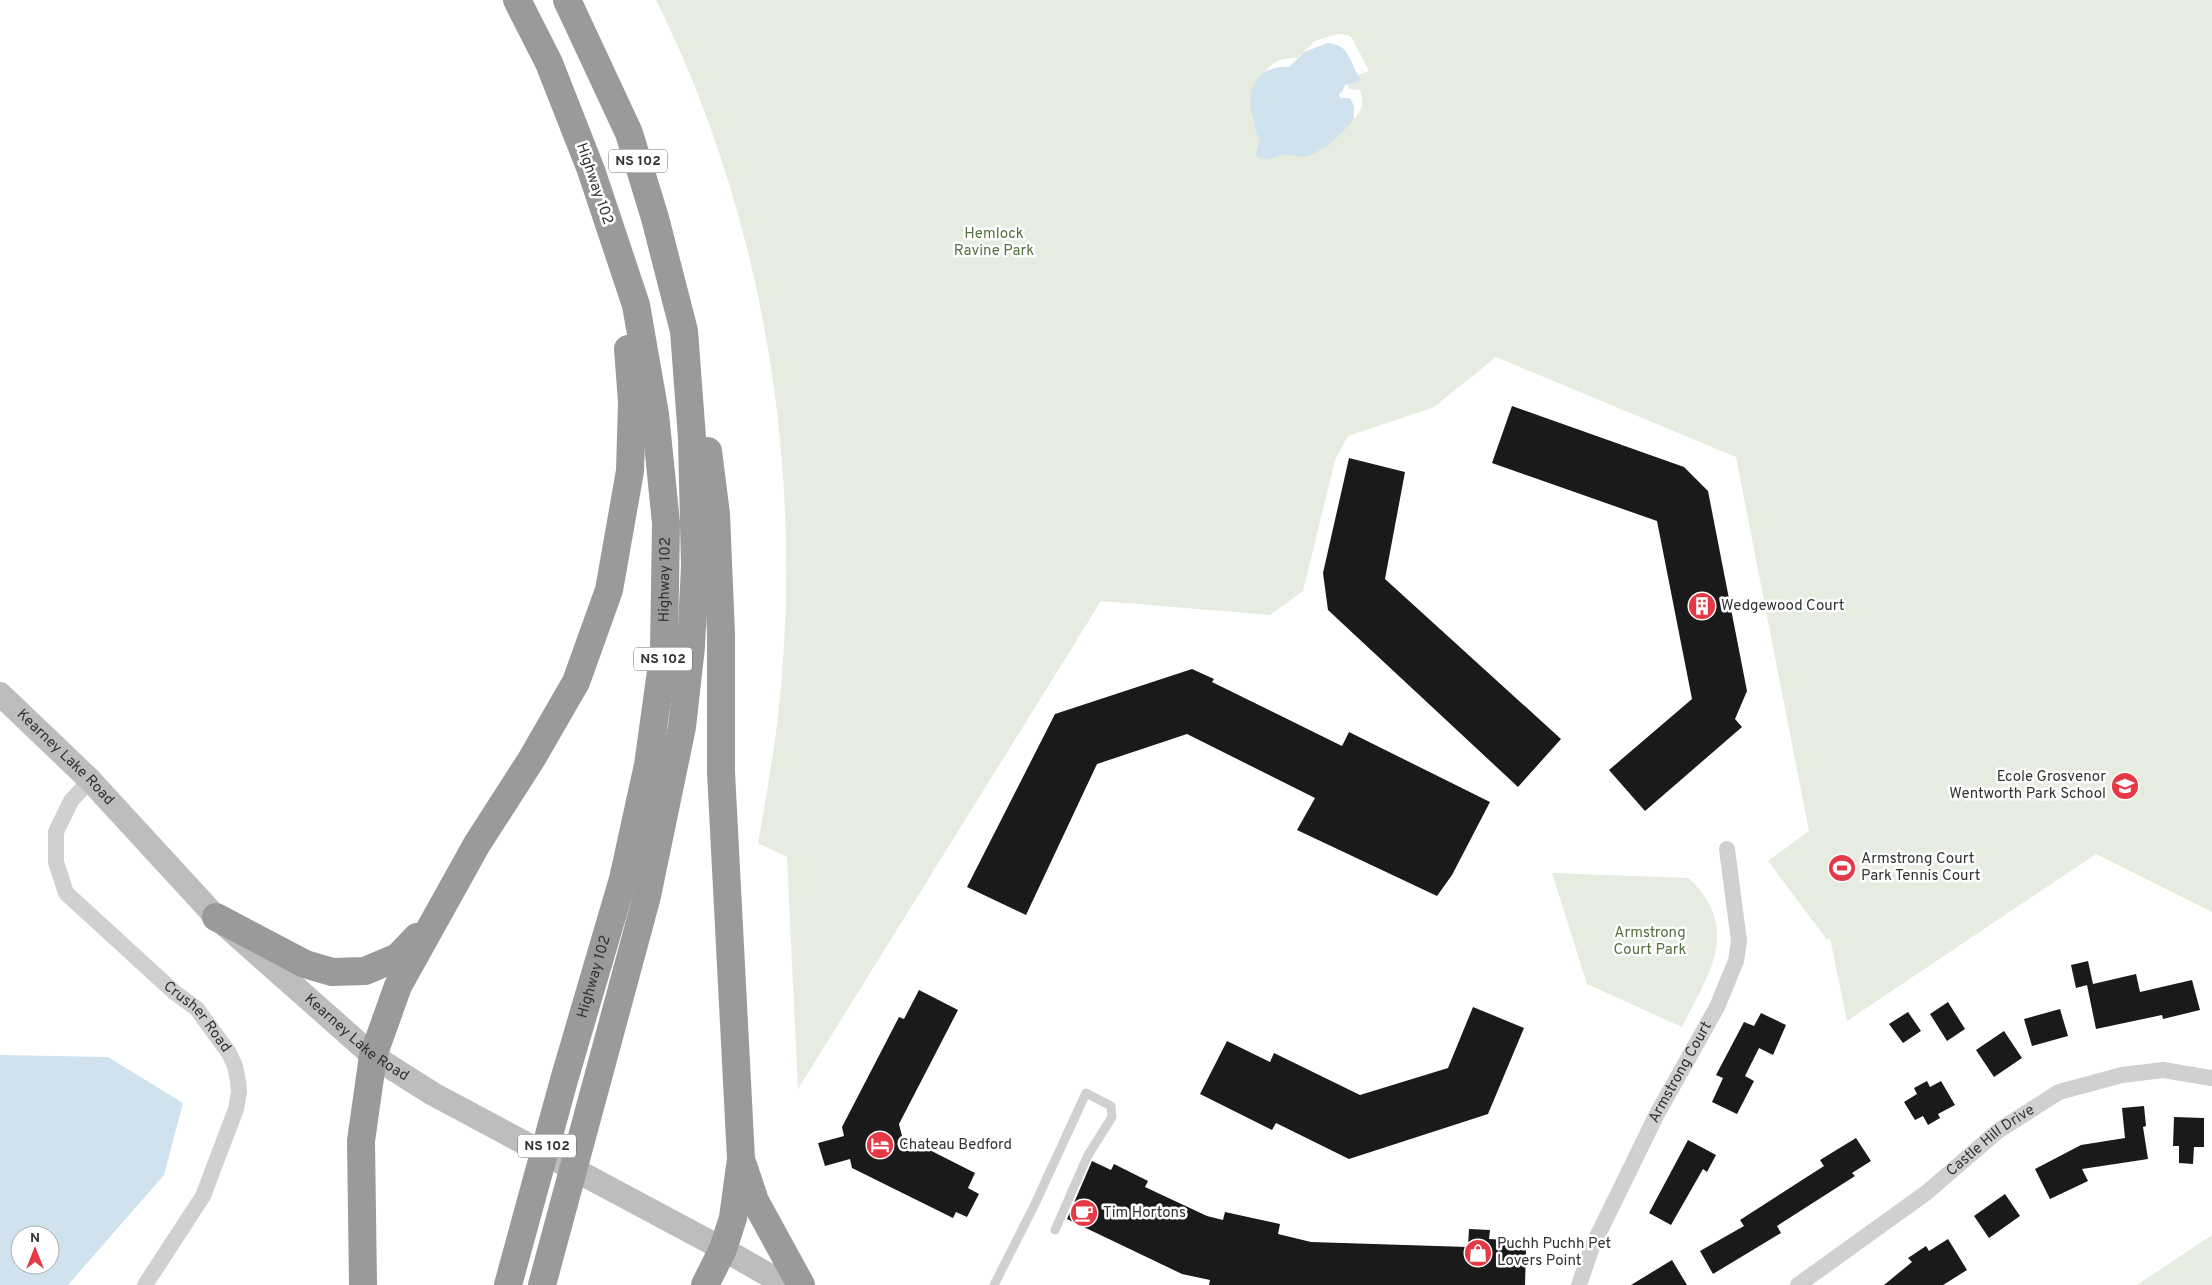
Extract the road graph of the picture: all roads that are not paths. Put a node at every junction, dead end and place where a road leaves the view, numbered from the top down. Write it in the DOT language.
graph roads {
  1 [pos="517,0"];
  2 [pos="567,0"];
  3 [pos="610,234"];
  4 [pos="684,332"];
  5 [pos="0,694"];
  6 [pos="90,780"];
  7 [pos="1727,849"];
  8 [pos="437,916"];
  9 [pos="216,917"];
  10 [pos="373,1056"];
  11 [pos="2212,1078"];
  12 [pos="741,1159"];
  13 [pos="1055,1230"];
  14 [pos="723,1249"];
  15 [pos="145,1285"];
  16 [pos="363,1285"];
  17 [pos="508,1285"];
  18 [pos="542,1285"];
  19 [pos="705,1285"];
  20 [pos="786,1285"];
  21 [pos="801,1285"];
  22 [pos="994,1285"];
  23 [pos="1579,1285"];
  24 [pos="1798,1285"];
  1 -- 3 [label="highway, Highway 102 / NS 102"];
  2 -- 4 [label="highway, Highway 102 / NS 102"];
  3 -- 8 [label="highway"];
  3 -- 17 [label="highway, Highway 102 / NS 102"];
  4 -- 12 [label="highway"];
  4 -- 18 [label="highway, Highway 102 / NS 102"];
  5 -- 6 [label="main road, Kearney Lake Road"];
  6 -- 9 [label="main road, Kearney Lake Road"];
  6 -- 15 [label="street, Crusher Road"];
  7 -- 23 [label="street, Armstrong Court"];
  8 -- 9 [label="highway"];
  8 -- 10 [label="highway"];
  9 -- 10 [label="main road, Kearney Lake Road"];
  10 -- 14 [label="main road, Kearney Lake Road"];
  10 -- 16 [label="highway"];
  11 -- 24 [label="street, Castle Hill Drive"];
  12 -- 14 [label="highway"];
  12 -- 21 [label="highway"];
  13 -- 22 [label="lane"];
  14 -- 19 [label="highway"];
  14 -- 20 [label="main road, Kearney Lake Road"];
}
